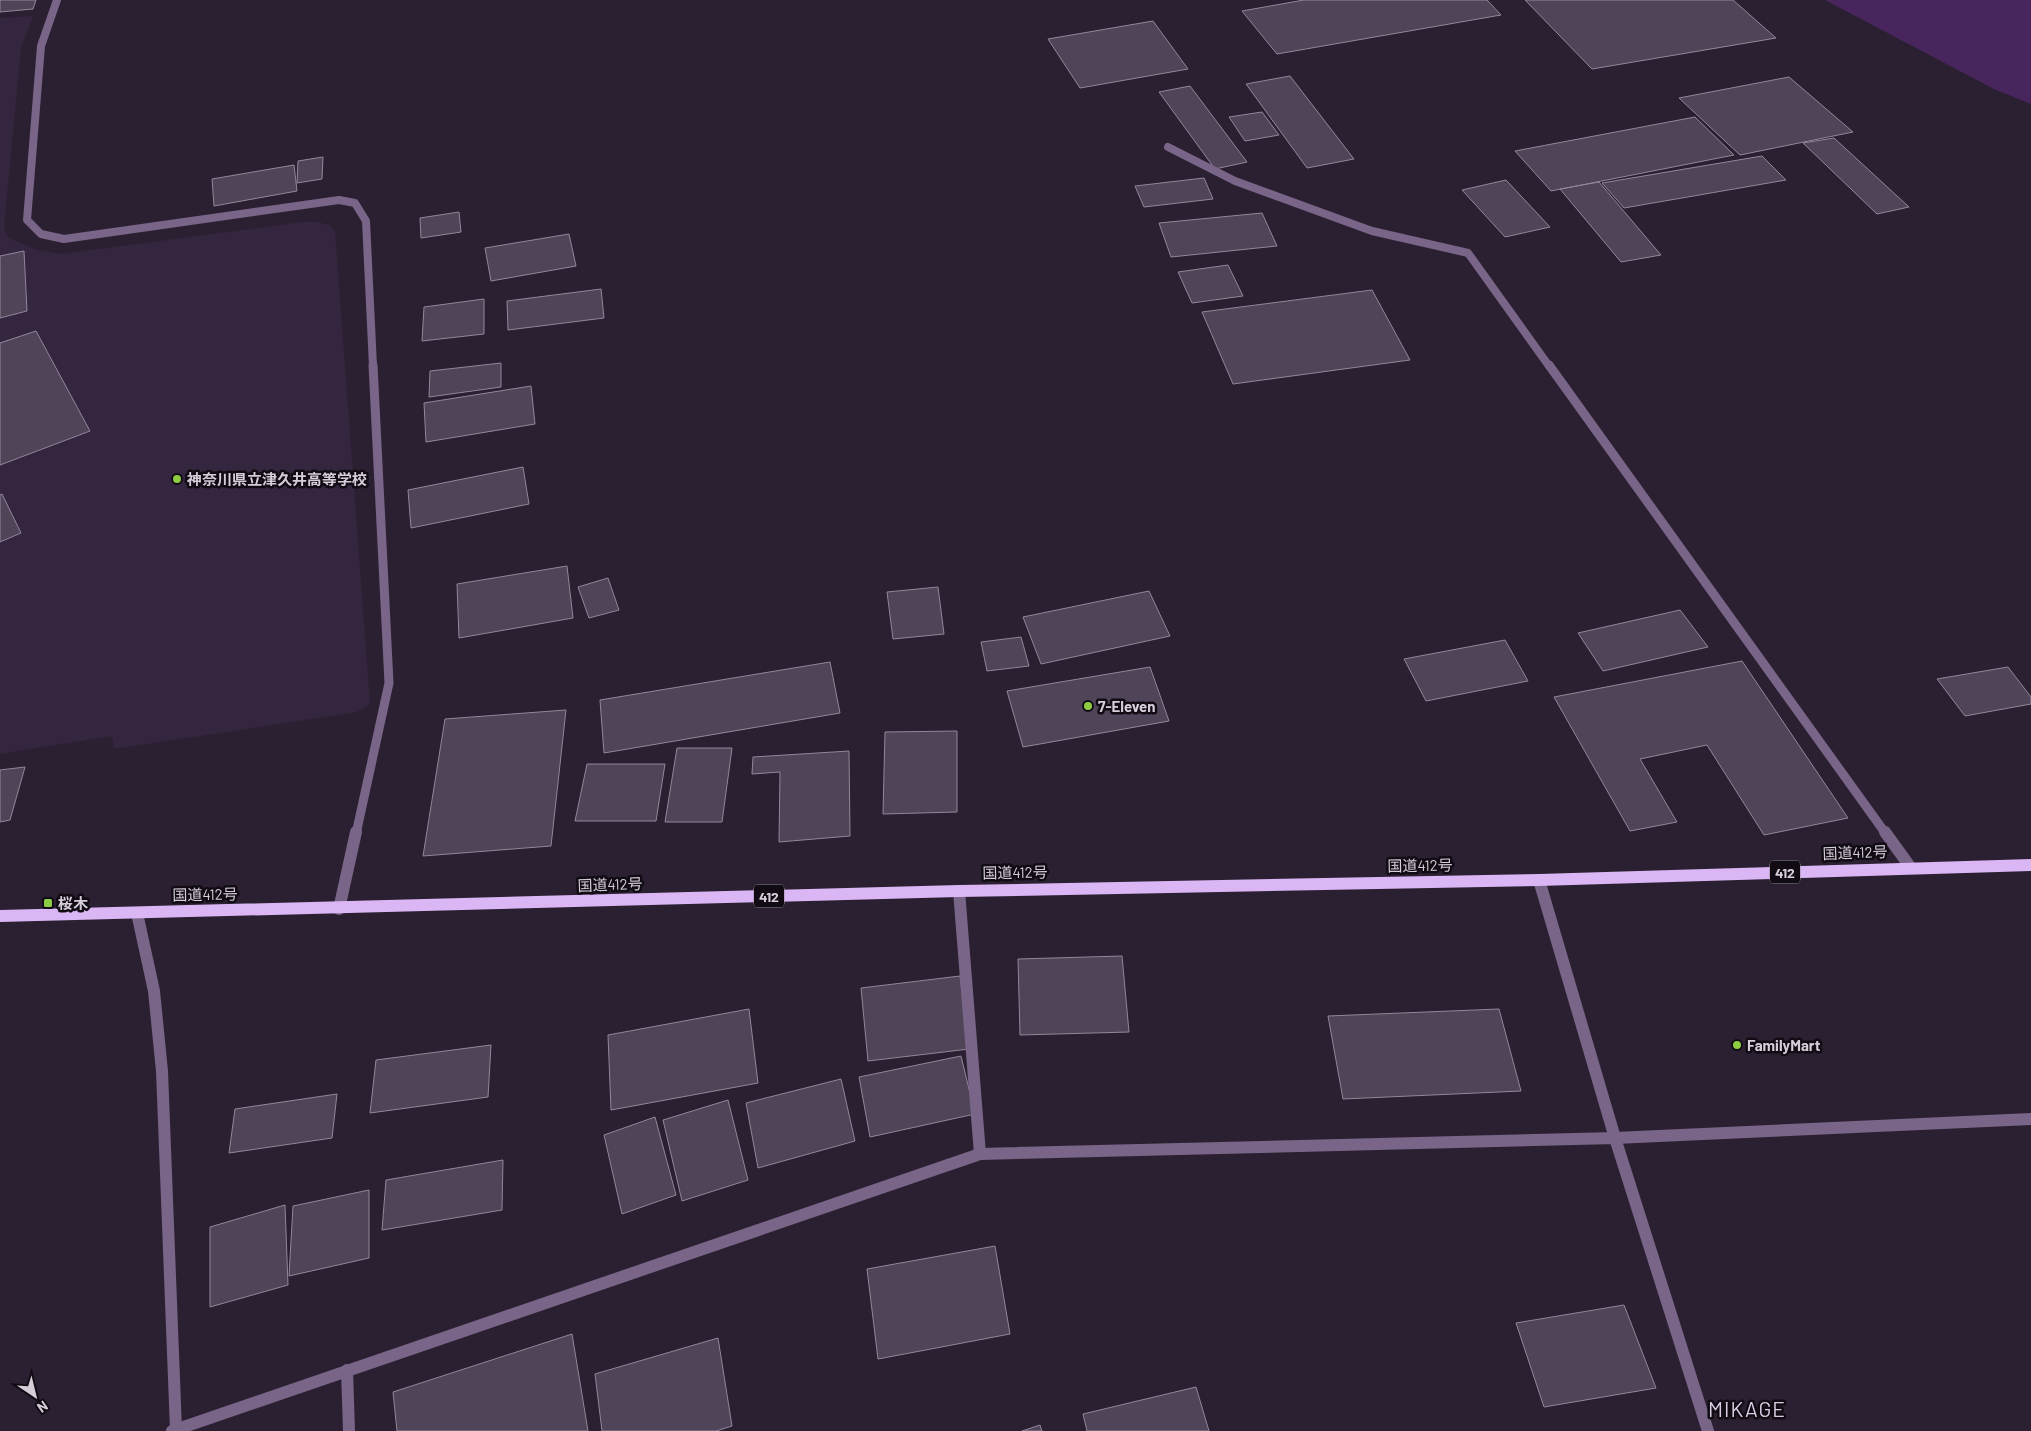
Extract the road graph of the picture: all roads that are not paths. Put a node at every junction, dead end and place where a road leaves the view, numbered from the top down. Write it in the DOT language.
graph roads {
  1 [pos="57,0"];
  2 [pos="1168,147"];
  3 [pos="2031,865"];
  4 [pos="1911,868"];
  5 [pos="1539,880"];
  6 [pos="959,891"];
  7 [pos="339,909"];
  8 [pos="137,912"];
  9 [pos="0,916"];
  10 [pos="2031,1119"];
  11 [pos="1615,1138"];
  12 [pos="980,1154"];
  13 [pos="347,1370"];
  14 [pos="174,1430"];
  15 [pos="350,1431"];
  16 [pos="1708,1431"];
  1 -- 7 [label="street"];
  2 -- 4 [label="street"];
  3 -- 4 [label="highway, 国道412号 / 412"];
  4 -- 5 [label="highway, 国道412号 / 412"];
  5 -- 6 [label="highway, 国道412号 / 412"];
  5 -- 11 [label="street"];
  6 -- 7 [label="highway, 国道412号 / 412"];
  6 -- 12 [label="street"];
  7 -- 8 [label="highway, 国道412号 / 412"];
  8 -- 9 [label="highway, 国道412号 / 412"];
  8 -- 14 [label="street"];
  10 -- 11 [label="street"];
  11 -- 12 [label="street"];
  11 -- 16 [label="street"];
  12 -- 13 [label="street"];
  13 -- 14 [label="street"];
  13 -- 15 [label="street"];
}
